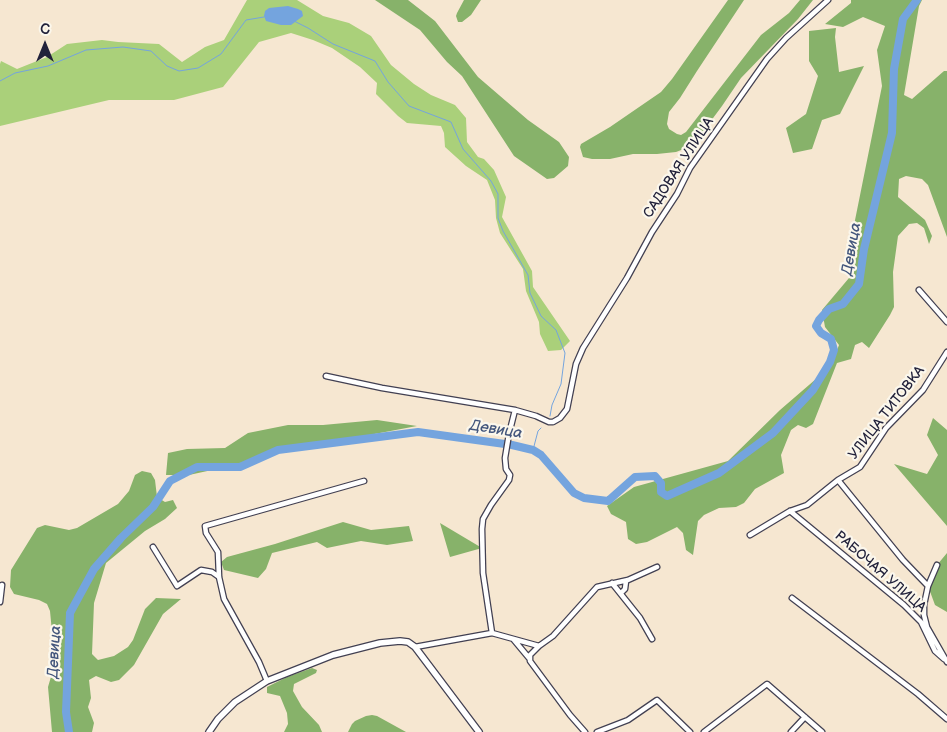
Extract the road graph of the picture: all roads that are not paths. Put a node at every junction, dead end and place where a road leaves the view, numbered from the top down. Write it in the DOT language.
graph roads {
  1 [pos="828,0"];
  2 [pos="919,290"];
  3 [pos="947,322"];
  4 [pos="947,352"];
  5 [pos="326,376"];
  6 [pos="515,410"];
  7 [pos="838,480"];
  8 [pos="364,481"];
  9 [pos="790,511"];
  10 [pos="750,535"];
  11 [pos="153,547"];
  12 [pos="937,565"];
  13 [pos="657,567"];
  14 [pos="219,577"];
  15 [pos="626,581"];
  16 [pos="612,583"];
  17 [pos="2,586"];
  18 [pos="928,586"];
  19 [pos="621,593"];
  20 [pos="792,598"];
  21 [pos="0,602"];
  22 [pos="492,633"];
  23 [pos="513,639"];
  24 [pos="652,639"];
  25 [pos="539,646"];
  26 [pos="415,647"];
  27 [pos="529,658"];
  28 [pos="945,661"];
  29 [pos="267,681"];
  30 [pos="806,717"];
  31 [pos="947,719"];
  32 [pos="209,732"];
  33 [pos="479,732"];
  34 [pos="585,732"];
  35 [pos="597,732"];
  36 [pos="690,732"];
  37 [pos="704,732"];
  38 [pos="791,732"];
  39 [pos="822,732"];
  1 -- 6 [label="street, САДОВАЯ УЛИЦА"];
  2 -- 3 [label="street"];
  4 -- 7 [label="street, УЛИЦА ТИТОВКА"];
  5 -- 6 [label="street, САДОВАЯ УЛИЦА"];
  6 -- 22 [label="street"];
  7 -- 9 [label="street, УЛИЦА ТИТОВКА"];
  7 -- 18 [label="street"];
  8 -- 14 [label="street"];
  9 -- 10 [label="street, УЛИЦА ТИТОВКА"];
  9 -- 28 [label="street, РАБОЧАЯ УЛИЦА"];
  11 -- 14 [label="street"];
  12 -- 18 [label="street"];
  13 -- 15 [label="street"];
  14 -- 29 [label="street"];
  15 -- 16 [label="street"];
  15 -- 19 [label="street"];
  16 -- 19 [label="street"];
  16 -- 25 [label="street"];
  17 -- 21 [label="street"];
  18 -- 28 [label="street"];
  19 -- 24 [label="street"];
  20 -- 31 [label="street"];
  22 -- 23 [label="street"];
  22 -- 26 [label="street"];
  23 -- 25 [label="street"];
  23 -- 27 [label="street"];
  25 -- 27 [label="street"];
  26 -- 29 [label="street"];
  26 -- 33 [label="street"];
  27 -- 34 [label="street"];
  29 -- 32 [label="street"];
  30 -- 37 [label="street"];
  30 -- 38 [label="street"];
  30 -- 39 [label="street"];
  35 -- 36 [label="street"];
}
